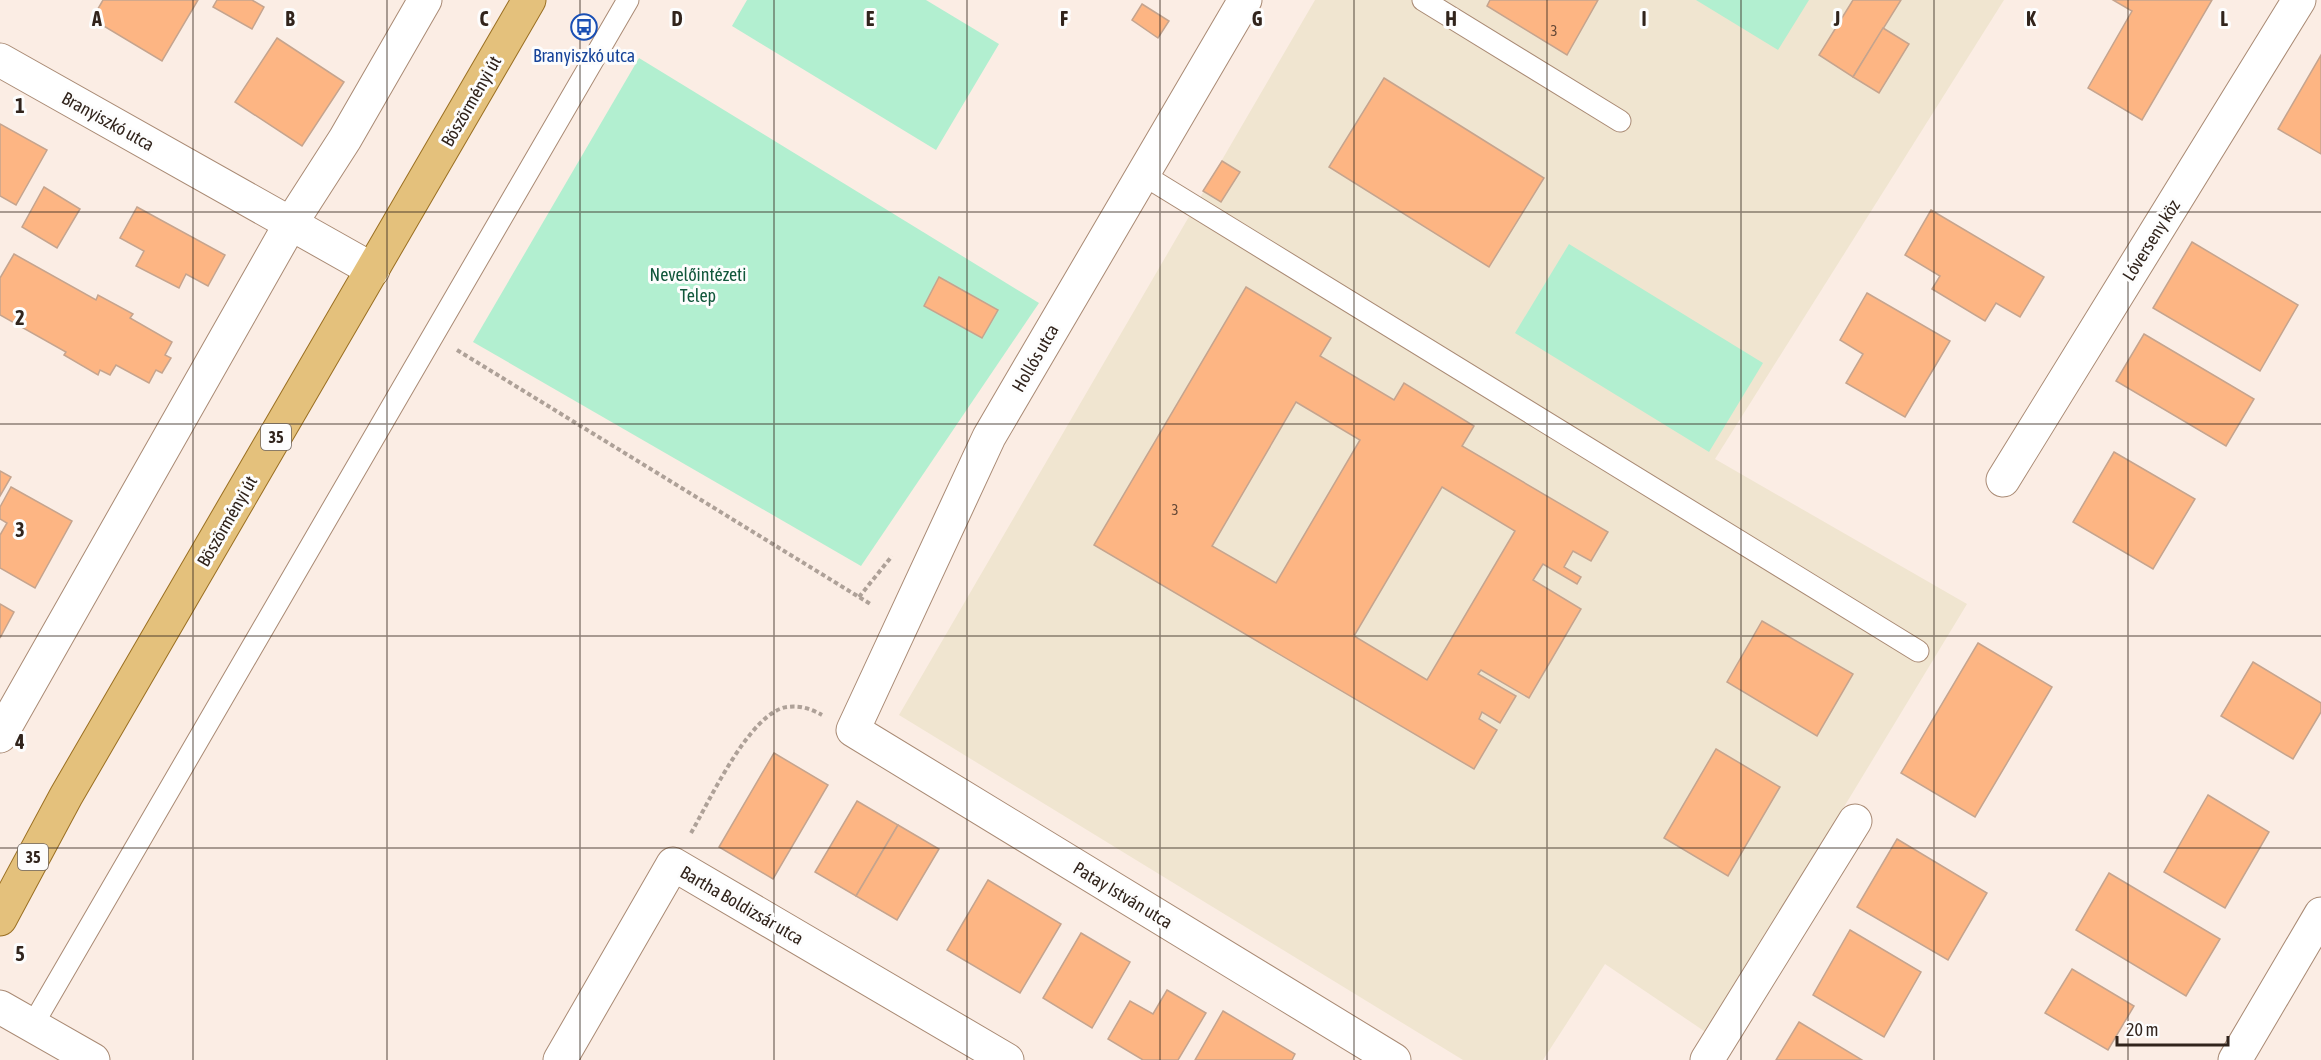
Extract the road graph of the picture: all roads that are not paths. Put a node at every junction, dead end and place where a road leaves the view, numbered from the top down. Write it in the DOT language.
graph roads {
  1 [pos="425,0"];
  2 [pos="529,0"];
  3 [pos="628,0"];
  4 [pos="1245,0"];
  5 [pos="1423,0"];
  6 [pos="2299,0"];
  7 [pos="0,60"];
  8 [pos="1620,121"];
  9 [pos="1142,174"];
  10 [pos="291,223"];
  11 [pos="373,270"];
  12 [pos="2003,480"];
  13 [pos="1918,651"];
  14 [pos="853,730"];
  15 [pos="0,736"];
  16 [pos="1855,821"];
  17 [pos="2321,914"];
  18 [pos="0,919"];
  19 [pos="0,1007"];
  20 [pos="32,1026"];
  21 [pos="93,1060"];
  22 [pos="560,1060"];
  23 [pos="1007,1060"];
  24 [pos="1394,1060"];
  25 [pos="1707,1060"];
  26 [pos="2235,1060"];
  1 -- 10 [label="street"];
  2 -- 11 [label="main road, Böszörményi út / 35"];
  3 -- 20 [label="lane"];
  4 -- 9 [label="street, Hollós utca"];
  5 -- 8 [label="lane"];
  6 -- 12 [label="street, Lóverseny köz"];
  7 -- 10 [label="street, Branyiszkó utca"];
  9 -- 13 [label="lane"];
  9 -- 14 [label="street, Hollós utca"];
  10 -- 11 [label="street, Branyiszkó utca"];
  10 -- 15 [label="street"];
  11 -- 18 [label="main road, Böszörményi út / 35"];
  14 -- 24 [label="street, Patay István utca"];
  16 -- 25 [label="street"];
  17 -- 26 [label="street"];
  19 -- 20 [label="street"];
  20 -- 21 [label="street"];
  22 -- 23 [label="street, Bartha Boldizsár utca"];
}
